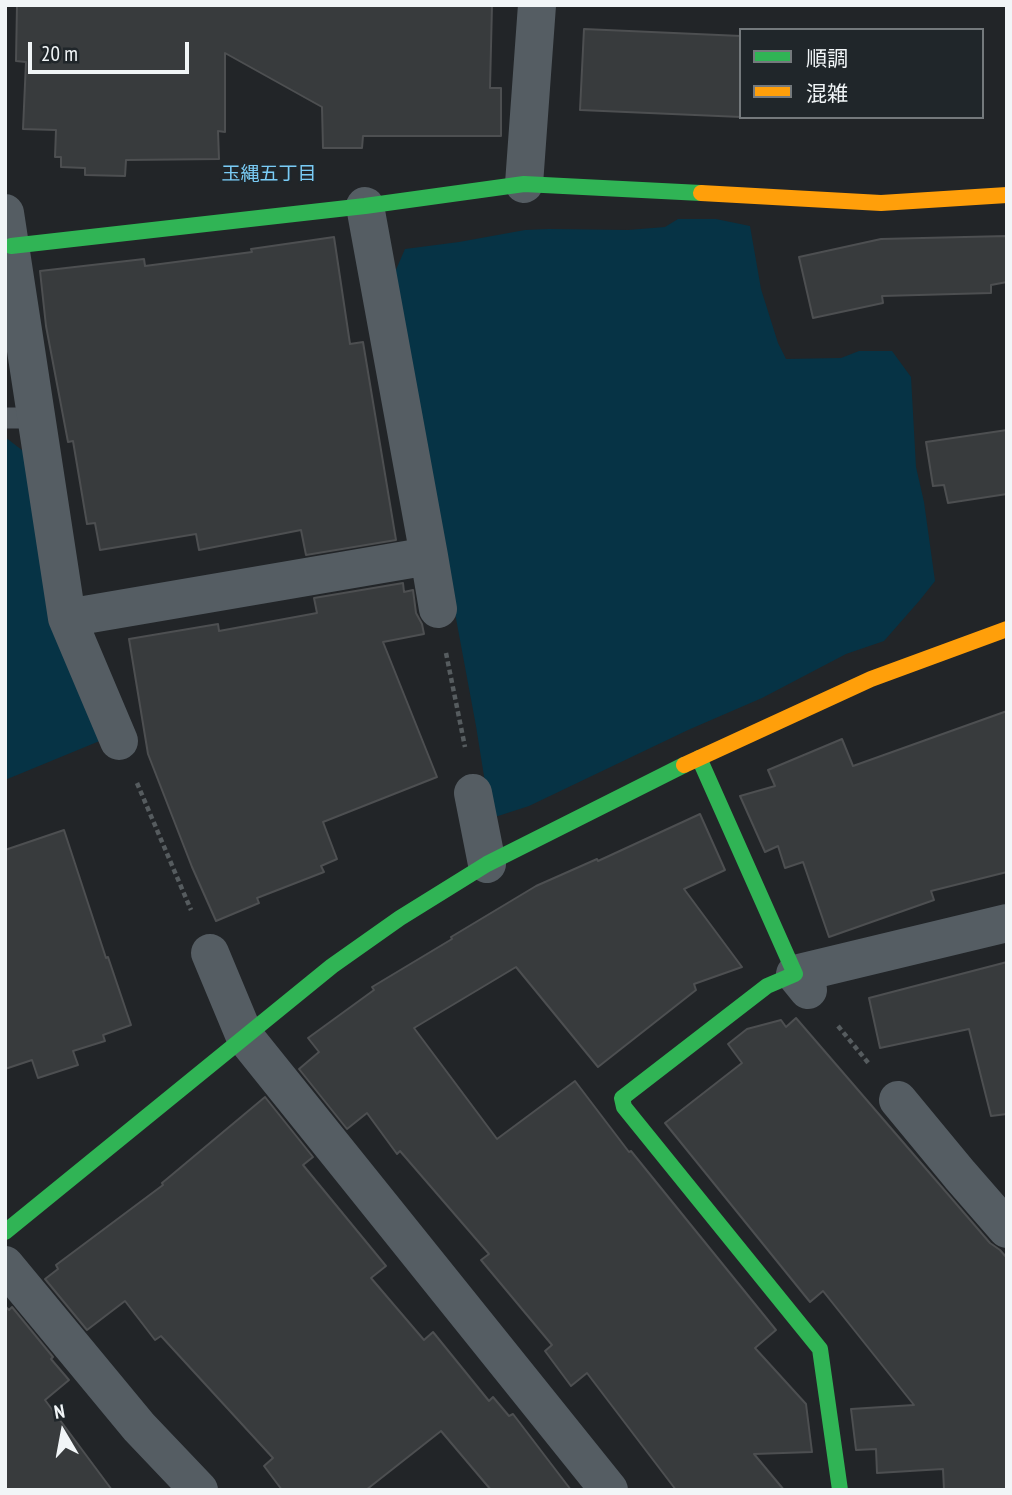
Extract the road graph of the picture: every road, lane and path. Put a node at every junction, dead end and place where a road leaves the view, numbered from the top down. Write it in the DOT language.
graph roads {
  1 [pos="537,5"];
  2 [pos="524,184"];
  3 [pos="1007,195"];
  4 [pos="365,206"];
  5 [pos="8,229"];
  6 [pos="21,418"];
  7 [pos="429,556"];
  8 [pos="438,609"];
  9 [pos="67,618"];
  10 [pos="1007,629"];
  11 [pos="119,741"];
  12 [pos="699,758"];
  13 [pos="473,793"];
  14 [pos="487,864"];
  15 [pos="1007,923"];
  16 [pos="209,953"];
  17 [pos="802,982"];
  18 [pos="245,1037"];
  19 [pos="898,1100"];
  20 [pos="1007,1229"];
  21 [pos="5,1232"];
  22 [pos="5,1265"];
  23 [pos="199,1490"];
  24 [pos="609,1490"];
  25 [pos="840,1490"];
  1 -- 2 [label="street"];
  2 -- 3 [label="street"];
  2 -- 4 [label="street"];
  4 -- 5 [label="street"];
  4 -- 7 [label="street"];
  5 -- 6 [label="street"];
  6 -- 9 [label="street"];
  7 -- 8 [label="street"];
  7 -- 9 [label="street"];
  8 -- 13 [label="path"];
  9 -- 11 [label="street"];
  10 -- 12 [label="street"];
  11 -- 16 [label="path"];
  12 -- 14 [label="street"];
  12 -- 17 [label="street"];
  13 -- 14 [label="street"];
  14 -- 18 [label="street"];
  15 -- 17 [label="street"];
  16 -- 18 [label="street"];
  17 -- 19 [label="path"];
  17 -- 25 [label="street"];
  18 -- 21 [label="street"];
  18 -- 24 [label="street"];
  19 -- 20 [label="street"];
  22 -- 23 [label="street"];
}
